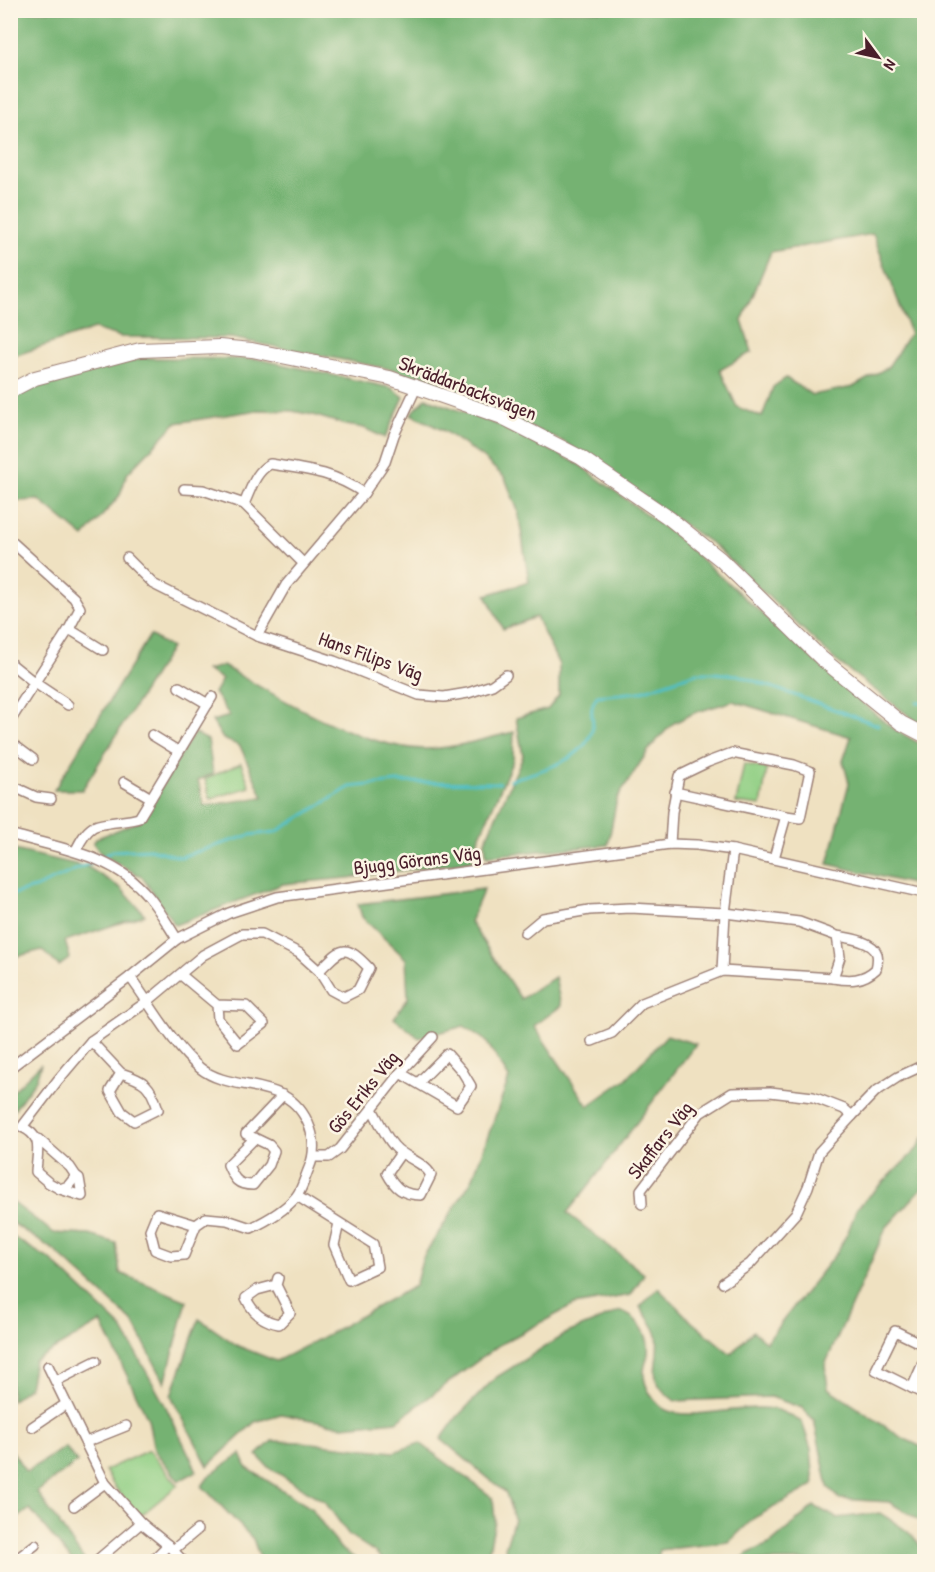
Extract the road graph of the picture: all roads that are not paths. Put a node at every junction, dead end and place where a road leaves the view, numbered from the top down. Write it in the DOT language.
graph roads {
  1 [pos="416,388"];
  2 [pos="10,391"];
  3 [pos="184,489"];
  4 [pos="364,493"];
  5 [pos="244,504"];
  6 [pos="10,540"];
  7 [pos="127,558"];
  8 [pos="303,563"];
  9 [pos="69,629"];
  10 [pos="257,636"];
  11 [pos="103,650"];
  12 [pos="10,663"];
  13 [pos="506,675"];
  14 [pos="35,683"];
  15 [pos="179,687"];
  16 [pos="68,705"];
  17 [pos="10,721"];
  18 [pos="152,735"];
  19 [pos="924,735"];
  20 [pos="10,742"];
  21 [pos="178,751"];
  22 [pos="33,759"];
  23 [pos="124,782"];
  24 [pos="10,785"];
  25 [pos="675,792"];
  26 [pos="151,798"];
  27 [pos="51,799"];
  28 [pos="786,816"];
  29 [pos="10,834"];
  30 [pos="670,844"];
  31 [pos="76,850"];
  32 [pos="733,850"];
  33 [pos="774,858"];
  34 [pos="924,893"];
  35 [pos="725,913"];
  36 [pos="525,933"];
  37 [pos="837,936"];
  38 [pos="177,939"];
  39 [pos="319,971"];
  40 [pos="722,971"];
  41 [pos="181,975"];
  42 [pos="130,977"];
  43 [pos="833,978"];
  44 [pos="148,1001"];
  45 [pos="217,1005"];
  46 [pos="433,1037"];
  47 [pos="92,1041"];
  48 [pos="592,1041"];
  49 [pos="924,1065"];
  50 [pos="10,1068"];
  51 [pos="121,1073"];
  52 [pos="400,1073"];
  53 [pos="419,1082"];
  54 [pos="283,1095"];
  55 [pos="372,1109"];
  56 [pos="852,1116"];
  57 [pos="255,1138"];
  58 [pos="38,1139"];
  59 [pos="402,1153"];
  60 [pos="314,1157"];
  61 [pos="76,1176"];
  62 [pos="60,1189"];
  63 [pos="297,1196"];
  64 [pos="642,1204"];
  65 [pos="339,1223"];
  66 [pos="196,1225"];
  67 [pos="277,1281"];
  68 [pos="723,1282"];
  69 [pos="924,1345"];
  70 [pos="924,1360"];
  71 [pos="96,1361"];
  72 [pos="48,1366"];
  73 [pos="56,1381"];
  74 [pos="912,1388"];
  75 [pos="924,1394"];
  76 [pos="66,1404"];
  77 [pos="126,1426"];
  78 [pos="32,1427"];
  79 [pos="86,1442"];
  80 [pos="105,1483"];
  81 [pos="74,1506"];
  82 [pos="141,1523"];
  83 [pos="198,1530"];
  84 [pos="35,1545"];
  85 [pos="171,1548"];
  86 [pos="13,1562"];
  87 [pos="95,1562"];
  88 [pos="152,1562"];
  89 [pos="184,1562"];
  1 -- 2 [label="street, Skräddarbacksvägen"];
  1 -- 4 [label="street"];
  1 -- 19 [label="street, Skräddarbacksvägen"];
  3 -- 5 [label="street"];
  4 -- 5 [label="street"];
  4 -- 8 [label="street"];
  5 -- 8 [label="street"];
  6 -- 9 [label="street"];
  7 -- 10 [label="street, Hans Filips Väg"];
  8 -- 10 [label="street"];
  9 -- 11 [label="street"];
  9 -- 14 [label="street"];
  10 -- 13 [label="street, Hans Filips Väg"];
  12 -- 14 [label="street"];
  14 -- 16 [label="street"];
  14 -- 17 [label="street"];
  15 -- 21 [label="street"];
  18 -- 21 [label="street"];
  20 -- 22 [label="street"];
  21 -- 26 [label="street"];
  23 -- 26 [label="street"];
  24 -- 27 [label="street"];
  25 -- 28 [label="street"];
  25 -- 28 [label="street"];
  25 -- 30 [label="street"];
  26 -- 31 [label="street"];
  28 -- 33 [label="street"];
  29 -- 31 [label="street"];
  30 -- 32 [label="street, Bjugg Görans Väg"];
  30 -- 38 [label="street, Bjugg Görans Väg"];
  31 -- 38 [label="street"];
  32 -- 33 [label="street, Bjugg Görans Väg"];
  32 -- 35 [label="street"];
  33 -- 34 [label="street, Bjugg Görans Väg"];
  35 -- 36 [label="street"];
  35 -- 37 [label="street"];
  35 -- 40 [label="street"];
  37 -- 43 [label="street"];
  37 -- 43 [label="street"];
  38 -- 42 [label="street"];
  39 -- 39 [label="street"];
  39 -- 41 [label="street"];
  40 -- 43 [label="street"];
  40 -- 48 [label="street"];
  41 -- 44 [label="street"];
  41 -- 45 [label="street"];
  42 -- 44 [label="street, Gös Eriks Väg"];
  42 -- 50 [label="street"];
  44 -- 47 [label="street"];
  44 -- 54 [label="street, Gös Eriks Väg"];
  45 -- 45 [label="street"];
  46 -- 52 [label="street, Gös Eriks Väg"];
  47 -- 51 [label="street"];
  47 -- 58 [label="street"];
  49 -- 56 [label="street"];
  51 -- 51 [label="street"];
  52 -- 53 [label="street, Gös Eriks Väg"];
  52 -- 55 [label="street, Gös Eriks Väg"];
  53 -- 53 [label="street, Gös Eriks Väg"];
  54 -- 57 [label="street"];
  54 -- 60 [label="street, Gös Eriks Väg"];
  55 -- 59 [label="street, Gös Eriks Väg"];
  55 -- 60 [label="street, Gös Eriks Väg"];
  56 -- 64 [label="street, Skaffars Väg"];
  56 -- 68 [label="street"];
  57 -- 57 [label="street"];
  58 -- 61 [label="street"];
  58 -- 62 [label="street"];
  59 -- 59 [label="street, Gös Eriks Väg"];
  60 -- 63 [label="street"];
  61 -- 62 [label="street"];
  61 -- 62 [label="street"];
  63 -- 65 [label="street"];
  63 -- 66 [label="street"];
  65 -- 65 [label="street"];
  66 -- 66 [label="street"];
  67 -- 67 [label="street"];
  69 -- 74 [label="street"];
  70 -- 74 [label="street"];
  71 -- 73 [label="street"];
  72 -- 73 [label="street"];
  73 -- 76 [label="street"];
  74 -- 75 [label="street"];
  76 -- 78 [label="street"];
  76 -- 79 [label="street"];
  77 -- 79 [label="street"];
  79 -- 80 [label="street"];
  80 -- 81 [label="street"];
  80 -- 82 [label="street"];
  82 -- 85 [label="street"];
  82 -- 87 [label="street"];
  83 -- 85 [label="street"];
  84 -- 86 [label="street"];
  85 -- 88 [label="street"];
  85 -- 89 [label="street"];
}
